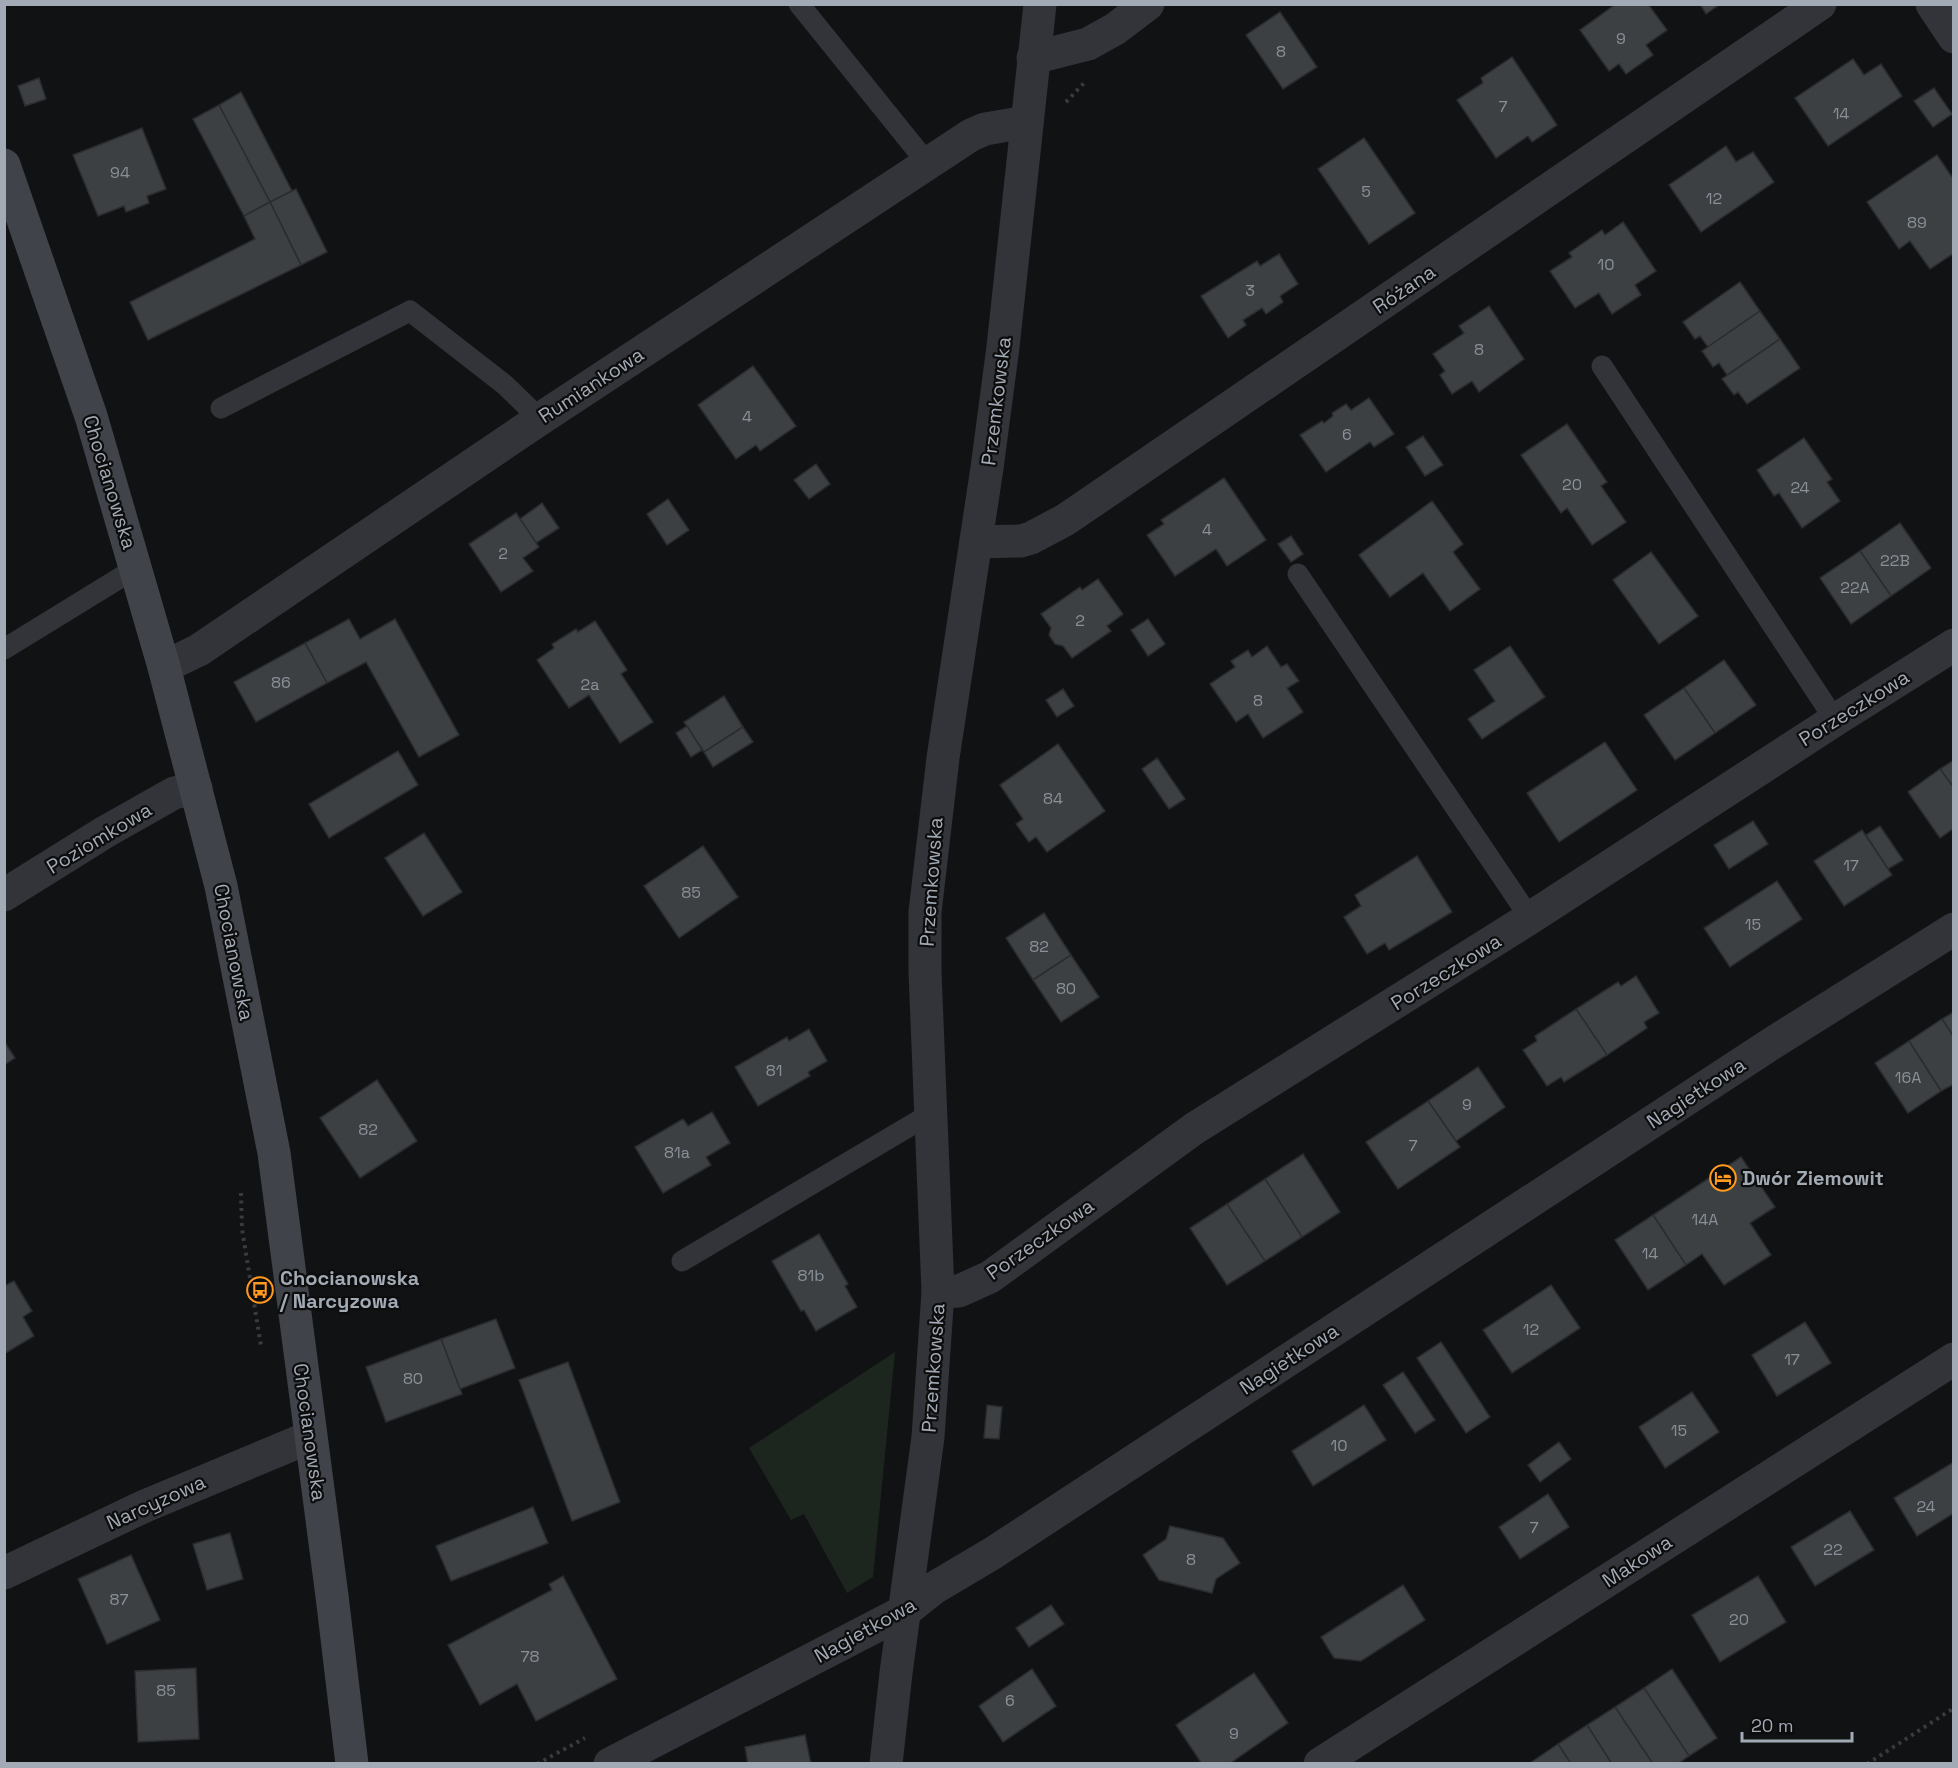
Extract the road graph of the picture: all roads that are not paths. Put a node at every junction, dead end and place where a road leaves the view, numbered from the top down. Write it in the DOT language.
graph roads {
  1 [pos="799,4"];
  2 [pos="1040,4"];
  3 [pos="1148,4"];
  4 [pos="1821,4"];
  5 [pos="1932,4"];
  6 [pos="1953,37"];
  7 [pos="1033,58"];
  8 [pos="1026,122"];
  9 [pos="928,164"];
  10 [pos="4,165"];
  11 [pos="1602,366"];
  12 [pos="221,408"];
  13 [pos="540,419"];
  14 [pos="976,542"];
  15 [pos="136,568"];
  16 [pos="1298,574"];
  17 [pos="1953,645"];
  18 [pos="4,649"];
  19 [pos="164,667"];
  20 [pos="1835,720"];
  21 [pos="196,788"];
  22 [pos="4,895"];
  23 [pos="1530,918"];
  24 [pos="1953,929"];
  25 [pos="930,1114"];
  26 [pos="682,1261"];
  27 [pos="938,1292"];
  28 [pos="1953,1359"];
  29 [pos="310,1437"];
  30 [pos="4,1573"];
  31 [pos="906,1611"];
  32 [pos="352,1764"];
  33 [pos="610,1764"];
  34 [pos="886,1764"];
  35 [pos="1320,1764"];
  1 -- 9 [label="lane"];
  2 -- 7 [label="street, Przemkowska"];
  3 -- 7 [label="street"];
  4 -- 14 [label="street, Różana"];
  5 -- 6 [label="street"];
  7 -- 8 [label="street, Przemkowska"];
  8 -- 9 [label="street, Rumiankowa"];
  8 -- 14 [label="street, Przemkowska"];
  9 -- 13 [label="street, Rumiankowa"];
  10 -- 15 [label="street, Chocianowska"];
  11 -- 20 [label="lane"];
  12 -- 13 [label="lane"];
  13 -- 19 [label="street, Rumiankowa"];
  14 -- 25 [label="street, Przemkowska"];
  15 -- 18 [label="lane"];
  15 -- 19 [label="street, Chocianowska"];
  16 -- 23 [label="lane"];
  17 -- 20 [label="street, Porzeczkowa"];
  19 -- 21 [label="street, Chocianowska"];
  20 -- 23 [label="street, Porzeczkowa"];
  21 -- 22 [label="street, Poziomkowa"];
  21 -- 29 [label="street, Chocianowska"];
  23 -- 27 [label="street, Porzeczkowa"];
  24 -- 31 [label="street, Nagietkowa"];
  25 -- 26 [label="lane"];
  25 -- 27 [label="street, Przemkowska"];
  27 -- 31 [label="street, Przemkowska"];
  28 -- 35 [label="street, Makowa"];
  29 -- 30 [label="street, Narcyzowa"];
  29 -- 32 [label="street, Chocianowska"];
  31 -- 33 [label="street, Nagietkowa"];
  31 -- 34 [label="street, Przemkowska"];
}
